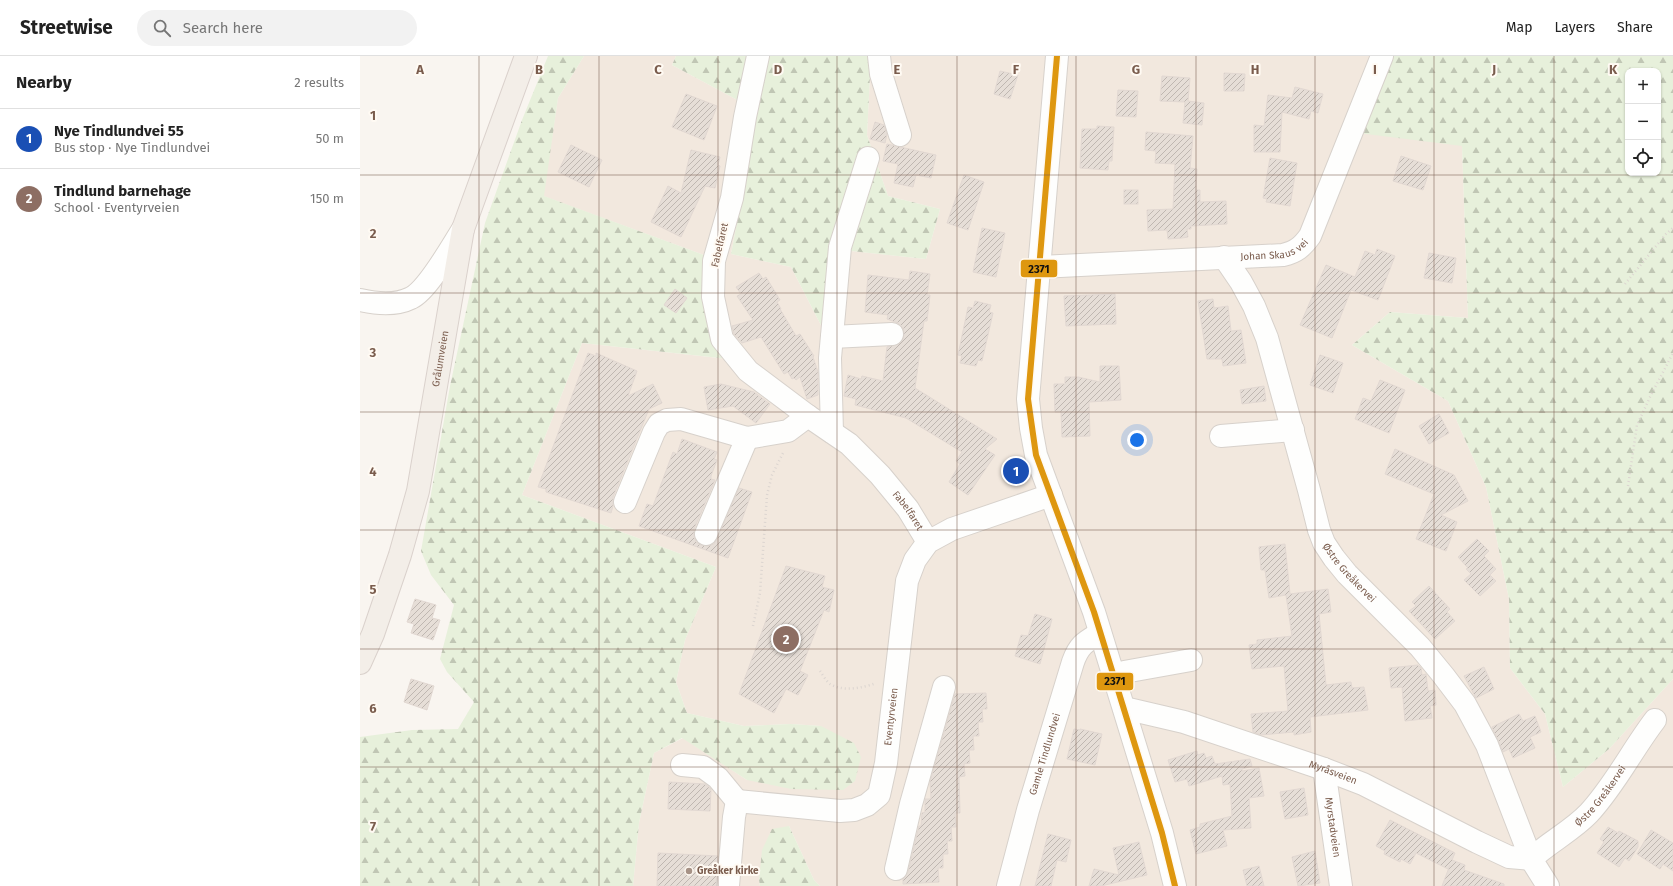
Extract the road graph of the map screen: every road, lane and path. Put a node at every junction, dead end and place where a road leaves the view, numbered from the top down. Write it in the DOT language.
graph roads {
  1 [pos="526,56"];
  2 [pos="758,56"];
  3 [pos="879,56"];
  4 [pos="1057,56"];
  5 [pos="1382,56"];
  6 [pos="900,135"];
  7 [pos="868,158"];
  8 [pos="1673,228"];
  9 [pos="463,229"];
  10 [pos="1224,257"];
  11 [pos="1040,267"];
  12 [pos="1625,284"];
  13 [pos="360,300"];
  14 [pos="892,334"];
  15 [pos="832,337"];
  16 [pos="1673,353"];
  17 [pos="808,416"];
  18 [pos="1293,430"];
  19 [pos="788,431"];
  20 [pos="832,432"];
  21 [pos="1221,436"];
  22 [pos="747,438"];
  23 [pos="1628,486"];
  24 [pos="1051,495"];
  25 [pos="625,502"];
  26 [pos="706,534"];
  27 [pos="928,542"];
  28 [pos="753,626"];
  29 [pos="1100,633"];
  30 [pos="1191,660"];
  31 [pos="360,663"];
  32 [pos="820,671"];
  33 [pos="896,676"];
  34 [pos="1114,676"];
  35 [pos="944,687"];
  36 [pos="1124,708"];
  37 [pos="1655,720"];
  38 [pos="682,765"];
  39 [pos="1324,769"];
  40 [pos="879,795"];
  41 [pos="737,801"];
  42 [pos="911,804"];
  43 [pos="1532,859"];
  44 [pos="896,869"];
  45 [pos="728,886"];
  46 [pos="1008,886"];
  47 [pos="1176,886"];
  48 [pos="1341,886"];
  49 [pos="1548,886"];
  1 -- 9 [label="main road, Grålumveien"];
  2 -- 17 [label="street, Fabelfaret"];
  3 -- 6 [label="street"];
  4 -- 11 [label="street"];
  5 -- 10 [label="street, Johan Skaus vei"];
  7 -- 15 [label="street"];
  8 -- 12 [label="path"];
  9 -- 13 [label="street"];
  9 -- 31 [label="main road, Grålumveien"];
  10 -- 11 [label="street, Johan Skaus vei"];
  10 -- 18 [label="street, Østre Greåkervei"];
  11 -- 24 [label="street"];
  14 -- 15 [label="street"];
  15 -- 20 [label="street"];
  16 -- 23 [label="path"];
  17 -- 19 [label="street"];
  17 -- 20 [label="street, Fabelfaret"];
  18 -- 21 [label="street"];
  18 -- 43 [label="street, Østre Greåkervei"];
  19 -- 22 [label="street"];
  19 -- 28 [label="path"];
  20 -- 27 [label="street, Fabelfaret"];
  22 -- 25 [label="street"];
  22 -- 26 [label="street"];
  24 -- 27 [label="street, Eventyrveien"];
  24 -- 29 [label="street"];
  27 -- 33 [label="street, Eventyrveien"];
  29 -- 34 [label="street"];
  29 -- 46 [label="street, Gamle Tindlundvei"];
  30 -- 34 [label="street"];
  32 -- 33 [label="path"];
  33 -- 40 [label="street, Eventyrveien"];
  34 -- 36 [label="street"];
  35 -- 42 [label="street"];
  36 -- 39 [label="street, Myråsveien"];
  36 -- 47 [label="street"];
  37 -- 43 [label="street, Østre Greåkervei"];
  38 -- 41 [label="street"];
  39 -- 43 [label="street, Myråsveien"];
  39 -- 48 [label="street, Myrstadveien"];
  40 -- 41 [label="street"];
  40 -- 42 [label="street"];
  41 -- 45 [label="street"];
  42 -- 44 [label="street"];
  43 -- 49 [label="street, Østre Greåkervei"];
}
